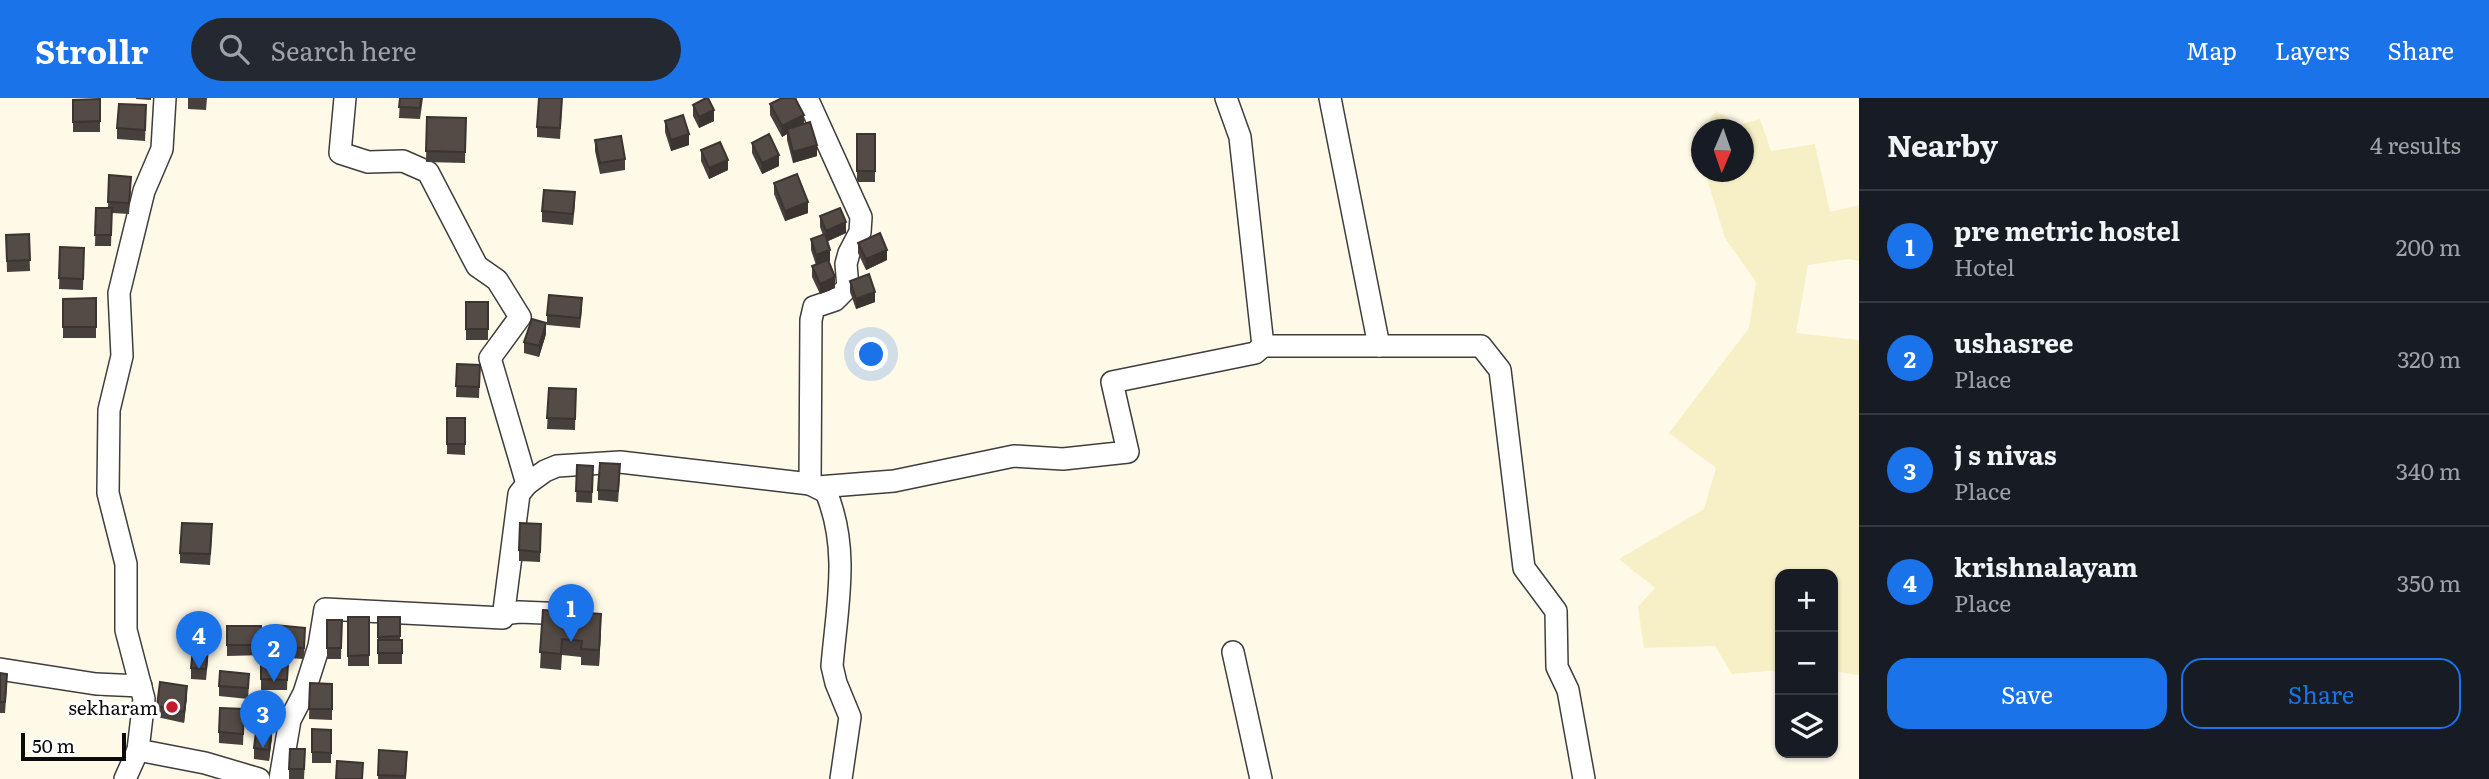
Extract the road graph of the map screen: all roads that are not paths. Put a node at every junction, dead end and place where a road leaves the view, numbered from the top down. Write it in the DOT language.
graph roads {
  1 [pos="164,98"];
  2 [pos="345,98"];
  3 [pos="807,98"];
  4 [pos="1226,98"];
  5 [pos="1330,98"];
  6 [pos="1263,346"];
  7 [pos="1379,346"];
  8 [pos="527,484"];
  9 [pos="814,485"];
  10 [pos="503,614"];
  11 [pos="578,614"];
  12 [pos="1233,652"];
  13 [pos="0,669"];
  14 [pos="141,686"];
  15 [pos="138,750"];
  16 [pos="125,779"];
  17 [pos="259,779"];
  18 [pos="280,779"];
  19 [pos="841,779"];
  20 [pos="1261,779"];
  21 [pos="1584,779"];
  1 -- 14 [label="street"];
  2 -- 8 [label="street"];
  3 -- 9 [label="street"];
  4 -- 6 [label="street"];
  5 -- 7 [label="street"];
  6 -- 7 [label="street"];
  6 -- 9 [label="street"];
  7 -- 21 [label="street"];
  8 -- 9 [label="street"];
  8 -- 10 [label="street"];
  9 -- 19 [label="street"];
  10 -- 11 [label="street"];
  10 -- 18 [label="street"];
  12 -- 20 [label="street"];
  13 -- 14 [label="street"];
  14 -- 15 [label="street"];
  15 -- 16 [label="street"];
  15 -- 17 [label="street"];
}
